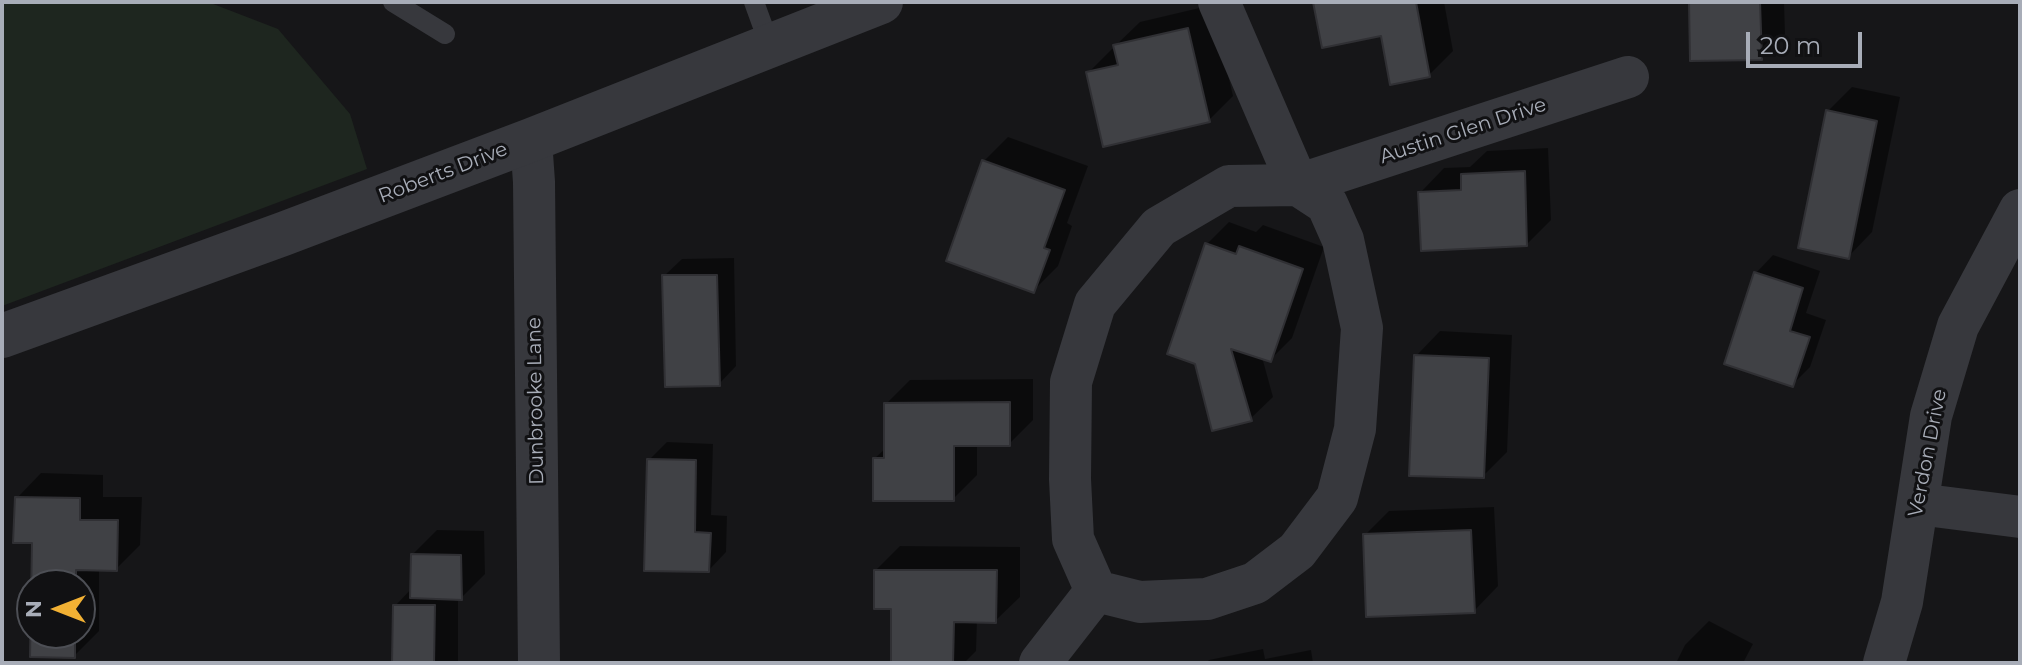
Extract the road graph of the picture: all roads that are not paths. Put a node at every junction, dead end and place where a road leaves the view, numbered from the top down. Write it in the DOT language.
graph roads {
  1 [pos="393,2"];
  2 [pos="754,2"];
  3 [pos="881,2"];
  4 [pos="1219,2"];
  5 [pos="445,34"];
  6 [pos="770,46"];
  7 [pos="1628,77"];
  8 [pos="531,140"];
  9 [pos="1298,185"];
  10 [pos="2020,210"];
  11 [pos="2,336"];
  12 [pos="1918,504"];
  13 [pos="2020,517"];
  14 [pos="1096,591"];
  15 [pos="539,663"];
  16 [pos="1040,663"];
  17 [pos="1884,663"];
  1 -- 5 [label="lane"];
  2 -- 6 [label="lane"];
  3 -- 6 [label="street, Roberts Drive"];
  4 -- 9 [label="street"];
  6 -- 8 [label="street, Roberts Drive"];
  7 -- 9 [label="street, Austin Glen Drive"];
  8 -- 11 [label="street, Roberts Drive"];
  8 -- 15 [label="street, Dunbrooke Lane"];
  9 -- 14 [label="street, Austin Glen Drive"];
  9 -- 14 [label="street"];
  10 -- 12 [label="street, Verdon Drive"];
  12 -- 13 [label="street"];
  12 -- 17 [label="street, Verdon Drive"];
  14 -- 16 [label="street"];
}
